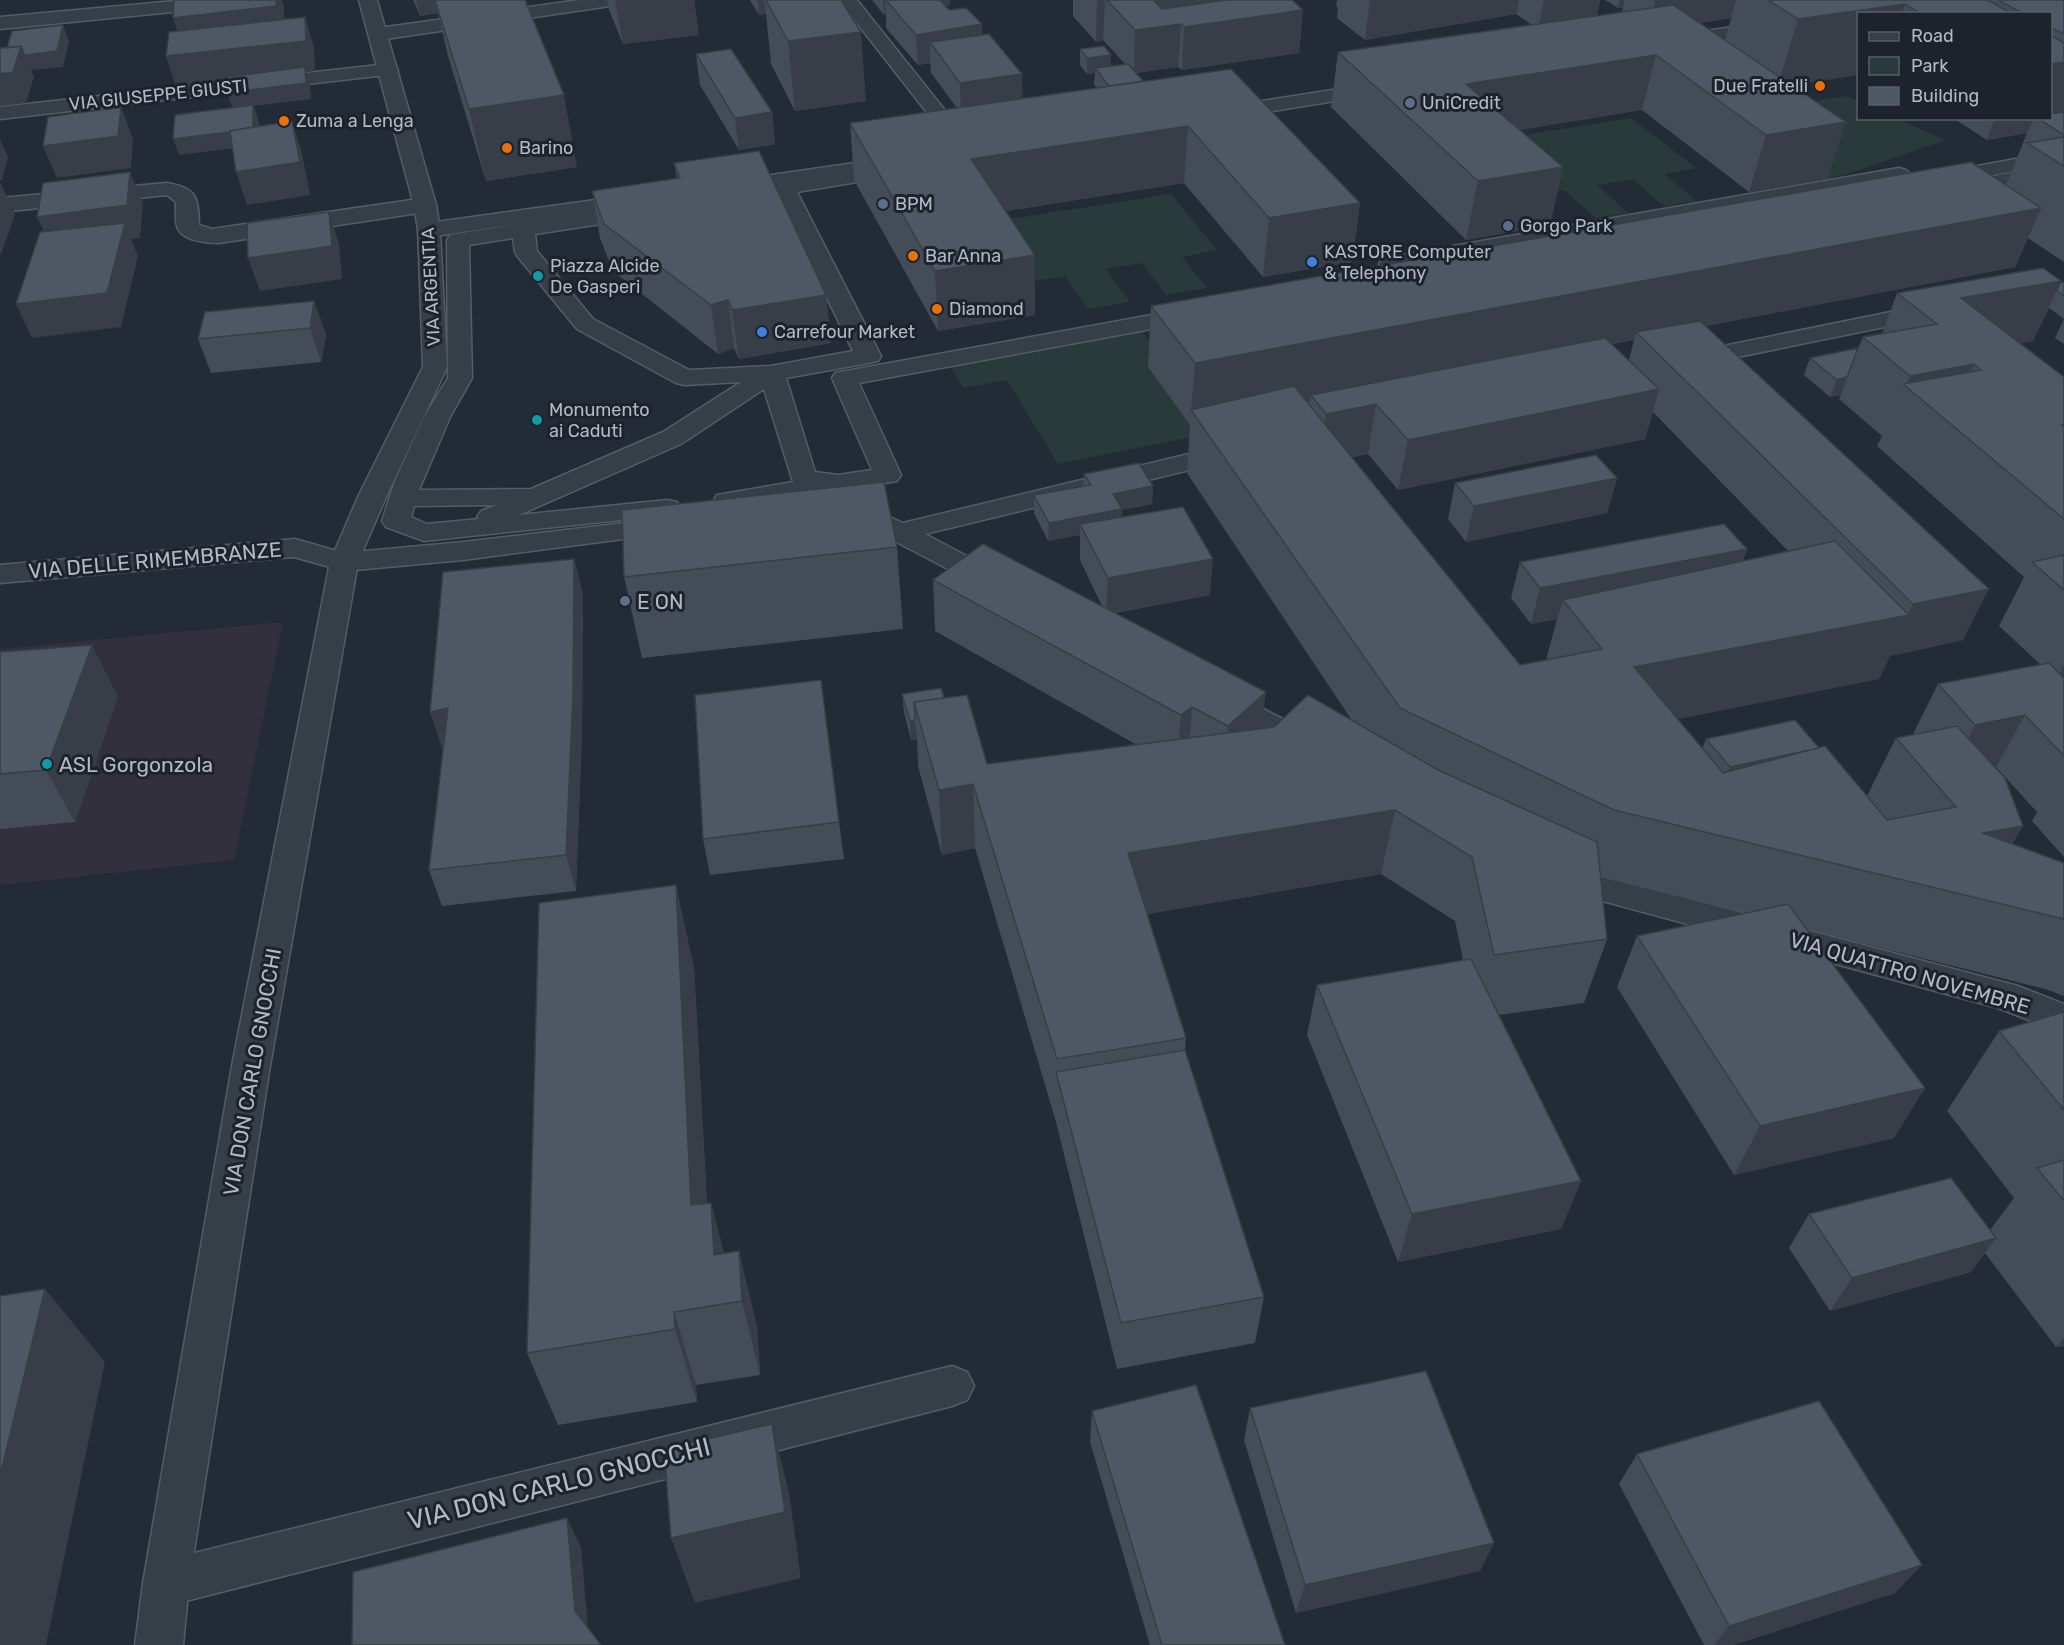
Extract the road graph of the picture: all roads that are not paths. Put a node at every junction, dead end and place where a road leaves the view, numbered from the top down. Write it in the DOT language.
graph roads {
  1 [pos="243,0"];
  2 [pos="368,0"];
  3 [pos="617,0"];
  4 [pos="848,0"];
  5 [pos="0,23"];
  6 [pos="1788,28"];
  7 [pos="379,34"];
  8 [pos="1659,48"];
  9 [pos="388,70"];
  10 [pos="1401,88"];
  11 [pos="0,113"];
  12 [pos="1202,119"];
  13 [pos="2064,142"];
  14 [pos="1976,154"];
  15 [pos="2064,156"];
  16 [pos="946,159"];
  17 [pos="2064,169"];
  18 [pos="1899,174"];
  19 [pos="784,188"];
  20 [pos="424,205"];
  21 [pos="0,206"];
  22 [pos="1981,206"];
  23 [pos="429,230"];
  24 [pos="523,230"];
  25 [pos="1958,306"];
  26 [pos="868,356"];
  27 [pos="1665,364"];
  28 [pos="772,373"];
  29 [pos="1255,447"];
  30 [pos="840,483"];
  31 [pos="539,496"];
  32 [pos="403,498"];
  33 [pos="698,513"];
  34 [pos="889,526"];
  35 [pos="465,529"];
  36 [pos="344,562"];
  37 [pos="0,574"];
  38 [pos="1023,597"];
  39 [pos="1201,690"];
  40 [pos="1337,761"];
  41 [pos="1528,858"];
  42 [pos="2064,1019"];
  43 [pos="952,1386"];
  44 [pos="166,1583"];
  45 [pos="159,1645"];
  1 -- 5 [label="street"];
  2 -- 7 [label="street, VIA ARGENTIA"];
  3 -- 7 [label="street"];
  4 -- 16 [label="street"];
  6 -- 8 [label="street"];
  7 -- 9 [label="street, VIA ARGENTIA"];
  9 -- 11 [label="street, VIA GIUSEPPE GIUSTI"];
  9 -- 20 [label="street, VIA ARGENTIA"];
  10 -- 12 [label="street"];
  13 -- 14 [label="street"];
  15 -- 18 [label="street"];
  17 -- 22 [label="street"];
  19 -- 19 [label="street"];
  19 -- 26 [label="street"];
  20 -- 21 [label="street"];
  20 -- 23 [label="street, VIA ARGENTIA"];
  23 -- 24 [label="street"];
  23 -- 36 [label="street, VIA ARGENTIA"];
  24 -- 28 [label="street"];
  24 -- 32 [label="street"];
  25 -- 27 [label="street"];
  26 -- 28 [label="street"];
  26 -- 30 [label="street"];
  28 -- 30 [label="street"];
  28 -- 31 [label="street"];
  29 -- 34 [label="street"];
  30 -- 33 [label="street"];
  31 -- 32 [label="street"];
  31 -- 35 [label="street"];
  32 -- 35 [label="street"];
  33 -- 34 [label="street"];
  33 -- 35 [label="street"];
  33 -- 36 [label="street"];
  34 -- 38 [label="street"];
  36 -- 37 [label="street, VIA DELLE RIMEMBRANZE"];
  36 -- 44 [label="street, VIA DON CARLO GNOCCHI"];
  39 -- 40 [label="street"];
  41 -- 42 [label="street, VIA QUATTRO NOVEMBRE"];
  43 -- 44 [label="street, VIA DON CARLO GNOCCHI"];
  44 -- 45 [label="street, VIA DON CARLO GNOCCHI"];
}
